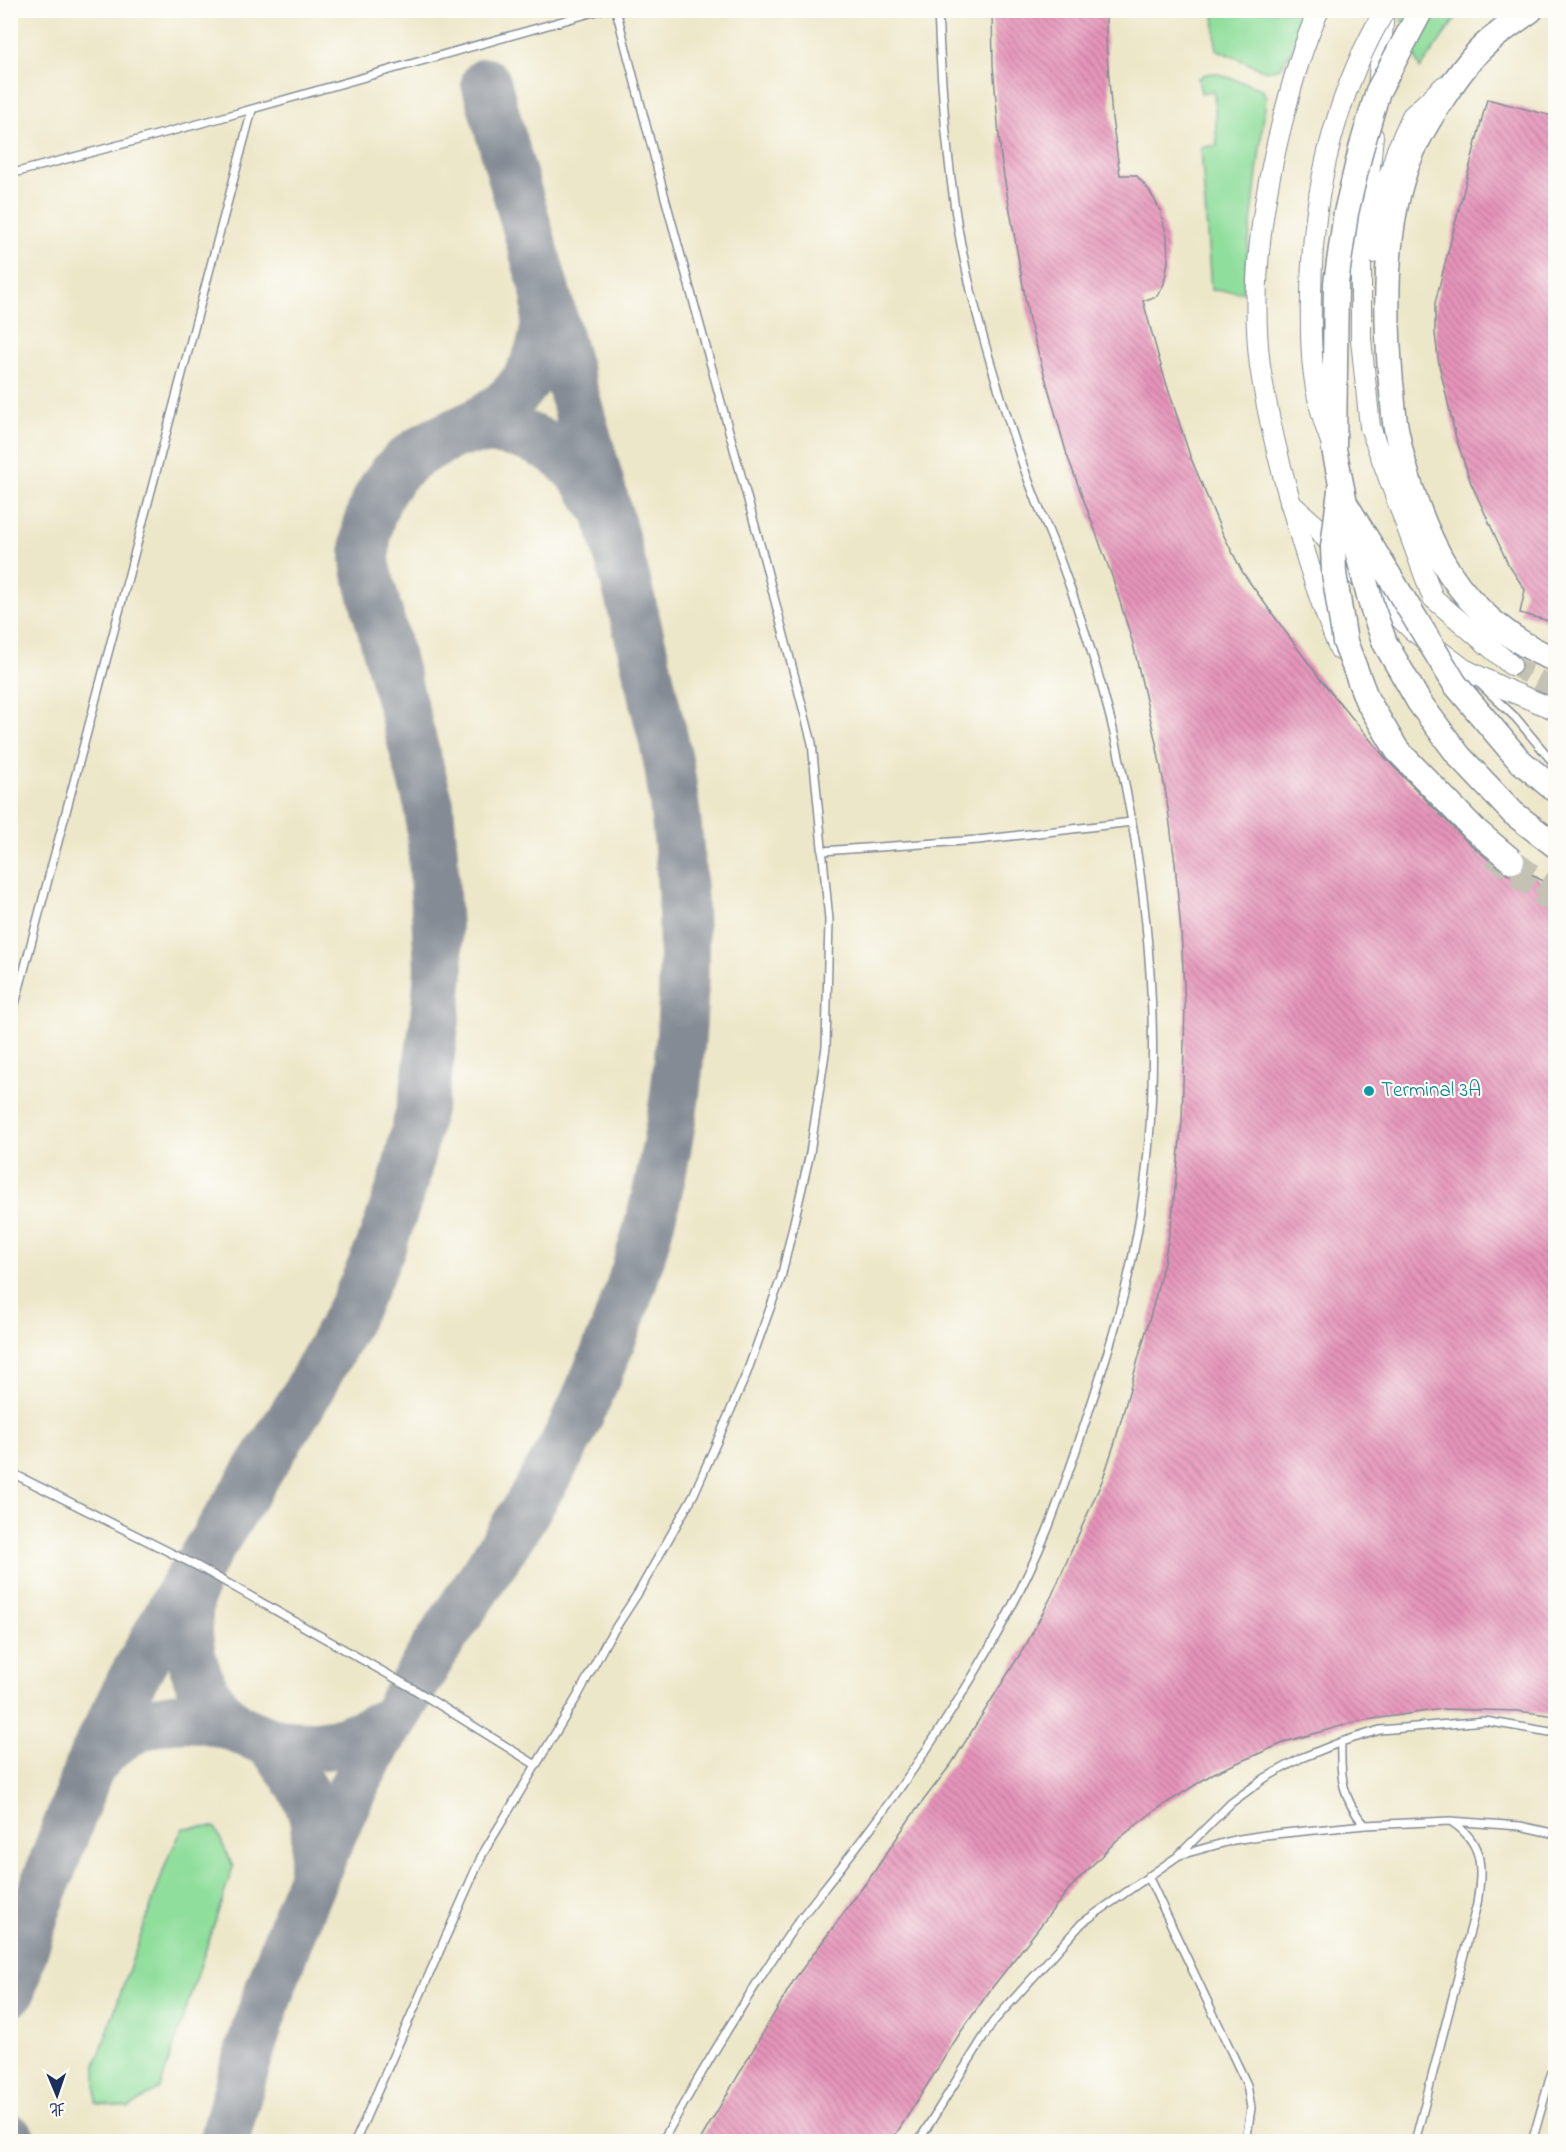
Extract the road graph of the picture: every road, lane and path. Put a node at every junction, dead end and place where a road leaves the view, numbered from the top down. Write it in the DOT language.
graph roads {
  1 [pos="601,10"];
  2 [pos="616,10"];
  3 [pos="938,10"];
  4 [pos="1319,10"];
  5 [pos="1384,10"];
  6 [pos="1421,10"];
  7 [pos="1531,10"];
  8 [pos="1466,66"];
  9 [pos="252,110"];
  10 [pos="10,174"];
  11 [pos="1361,339"];
  12 [pos="1334,449"];
  13 [pos="1343,494"];
  14 [pos="1290,503"];
  15 [pos="1556,660"];
  16 [pos="1511,665"];
  17 [pos="1464,669"];
  18 [pos="1556,710"];
  19 [pos="1556,766"];
  20 [pos="1556,791"];
  21 [pos="1438,806"];
  22 [pos="1132,822"];
  23 [pos="1556,846"];
  24 [pos="822,851"];
  25 [pos="1512,861"];
  26 [pos="10,1023"];
  27 [pos="10,1472"];
  28 [pos="1556,1733"];
  29 [pos="1341,1742"];
  30 [pos="536,1765"];
  31 [pos="1450,1821"];
  32 [pos="1365,1825"];
  33 [pos="1556,1834"];
  34 [pos="1178,1856"];
  35 [pos="1148,1876"];
  36 [pos="1556,2056"];
  37 [pos="1417,2134"];
  38 [pos="355,2142"];
  39 [pos="662,2142"];
  40 [pos="918,2142"];
  41 [pos="1246,2142"];
  42 [pos="1532,2142"];
  1 -- 9 [label="lane"];
  2 -- 24 [label="lane"];
  3 -- 22 [label="lane"];
  4 -- 14 [label="main road"];
  5 -- 11 [label="main road"];
  5 -- 12 [label="main road, bridge"];
  6 -- 12 [label="highway, bridge"];
  7 -- 8 [label="highway"];
  8 -- 11 [label="main road"];
  8 -- 15 [label="highway"];
  9 -- 10 [label="lane"];
  9 -- 26 [label="lane"];
  11 -- 16 [label="main road"];
  12 -- 13 [label="highway, bridge"];
  13 -- 20 [label="highway, bridge"];
  13 -- 23 [label="highway, bridge"];
  13 -- 25 [label="highway, bridge"];
  14 -- 17 [label="main road"];
  14 -- 21 [label="main road"];
  17 -- 18 [label="main road"];
  17 -- 19 [label="lane"];
  22 -- 24 [label="lane"];
  22 -- 39 [label="lane"];
  24 -- 30 [label="lane"];
  27 -- 30 [label="lane"];
  28 -- 29 [label="lane"];
  29 -- 32 [label="lane"];
  29 -- 34 [label="lane"];
  30 -- 38 [label="lane"];
  31 -- 32 [label="lane"];
  31 -- 33 [label="lane"];
  31 -- 37 [label="lane"];
  32 -- 34 [label="lane"];
  34 -- 35 [label="lane"];
  35 -- 40 [label="lane"];
  35 -- 41 [label="lane"];
  36 -- 42 [label="lane"];
}
